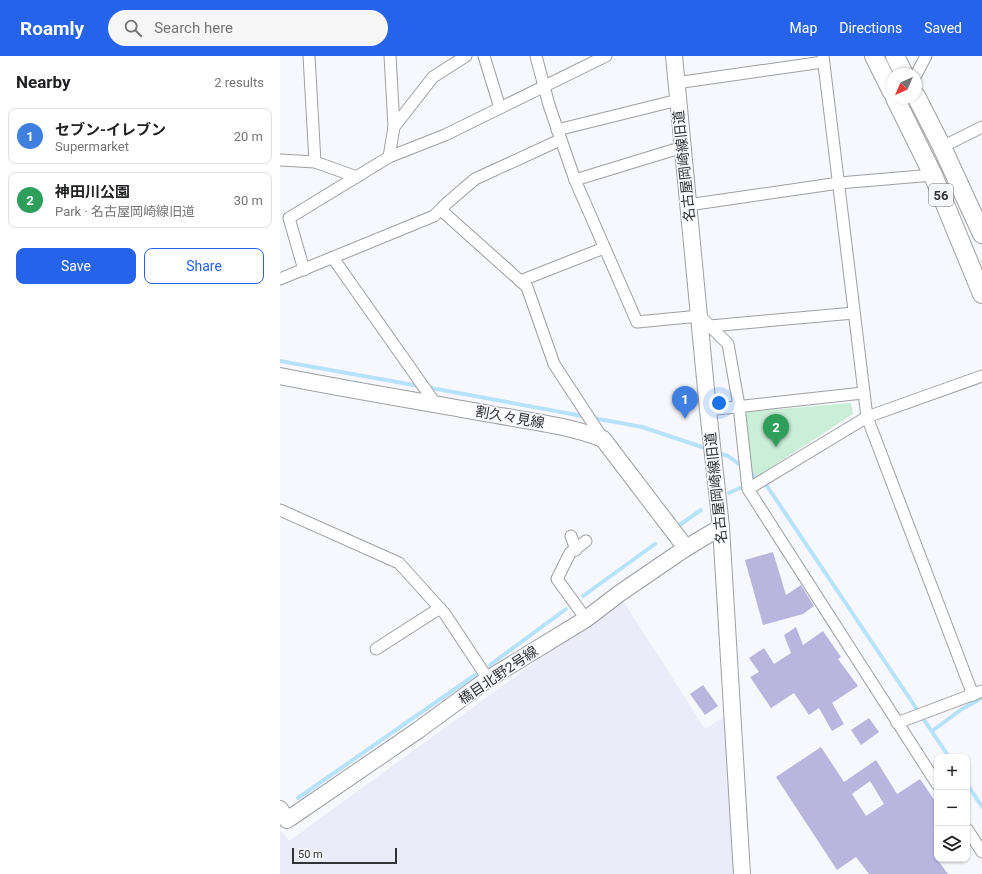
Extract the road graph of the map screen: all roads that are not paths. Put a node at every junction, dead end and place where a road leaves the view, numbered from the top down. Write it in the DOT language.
graph roads {
  1 [pos="309,56"];
  2 [pos="390,56"];
  3 [pos="466,56"];
  4 [pos="484,56"];
  5 [pos="536,56"];
  6 [pos="606,56"];
  7 [pos="674,56"];
  8 [pos="874,56"];
  9 [pos="895,56"];
  10 [pos="926,56"];
  11 [pos="823,59"];
  12 [pos="901,68"];
  13 [pos="920,68"];
  14 [pos="886,80"];
  15 [pos="676,83"];
  16 [pos="544,86"];
  17 [pos="678,100"];
  18 [pos="898,104"];
  19 [pos="920,104"];
  20 [pos="500,108"];
  21 [pos="394,127"];
  22 [pos="982,127"];
  23 [pos="559,135"];
  24 [pos="684,147"];
  25 [pos="942,147"];
  26 [pos="389,158"];
  27 [pos="280,160"];
  28 [pos="315,162"];
  29 [pos="932,175"];
  30 [pos="357,177"];
  31 [pos="575,180"];
  32 [pos="839,183"];
  33 [pos="688,205"];
  34 [pos="441,210"];
  35 [pos="982,234"];
  36 [pos="604,248"];
  37 [pos="333,258"];
  38 [pos="304,270"];
  39 [pos="280,279"];
  40 [pos="520,281"];
  41 [pos="982,294"];
  42 [pos="854,313"];
  43 [pos="705,321"];
  44 [pos="280,376"];
  45 [pos="982,376"];
  46 [pos="863,393"];
  47 [pos="435,404"];
  48 [pos="739,406"];
  49 [pos="708,410"];
  50 [pos="867,418"];
  51 [pos="603,439"];
  52 [pos="748,489"];
  53 [pos="280,510"];
  54 [pos="721,527"];
  55 [pos="571,536"];
  56 [pos="586,541"];
  57 [pos="686,548"];
  58 [pos="576,550"];
  59 [pos="440,608"];
  60 [pos="586,618"];
  61 [pos="376,650"];
  62 [pos="488,679"];
  63 [pos="977,693"];
  64 [pos="897,724"];
  65 [pos="934,780"];
  66 [pos="280,810"];
  67 [pos="970,834"];
  68 [pos="982,852"];
  69 [pos="742,874"];
  1 -- 28 [label="street"];
  2 -- 21 [label="street"];
  3 -- 21 [label="street"];
  4 -- 20 [label="street"];
  5 -- 16 [label="street"];
  6 -- 16 [label="street"];
  7 -- 15 [label="street, 名古屋岡崎線旧道"];
  8 -- 14 [label="main road"];
  9 -- 12 [label="main road"];
  10 -- 13 [label="street"];
  11 -- 15 [label="street"];
  11 -- 32 [label="street"];
  15 -- 17 [label="street, 名古屋岡崎線旧道"];
  16 -- 20 [label="street"];
  16 -- 23 [label="street"];
  17 -- 23 [label="street"];
  17 -- 24 [label="street, 名古屋岡崎線旧道"];
  18 -- 29 [label="main road, 56"];
  19 -- 25 [label="main road, 56"];
  20 -- 26 [label="street"];
  21 -- 26 [label="street"];
  22 -- 25 [label="street"];
  23 -- 31 [label="street"];
  23 -- 34 [label="street"];
  24 -- 31 [label="street"];
  24 -- 33 [label="street, 名古屋岡崎線旧道"];
  25 -- 35 [label="main road, 56"];
  26 -- 30 [label="street"];
  27 -- 28 [label="street"];
  28 -- 30 [label="street"];
  29 -- 32 [label="street"];
  29 -- 41 [label="main road, 56"];
  30 -- 38 [label="street"];
  31 -- 36 [label="street"];
  32 -- 33 [label="street"];
  32 -- 42 [label="street"];
  33 -- 43 [label="street, 名古屋岡崎線旧道"];
  34 -- 37 [label="street"];
  34 -- 40 [label="street"];
  36 -- 40 [label="street"];
  36 -- 43 [label="street"];
  37 -- 38 [label="street"];
  37 -- 47 [label="street"];
  38 -- 39 [label="street"];
  40 -- 51 [label="street"];
  42 -- 43 [label="street"];
  42 -- 46 [label="street"];
  43 -- 48 [label="street"];
  43 -- 49 [label="street, 名古屋岡崎線旧道"];
  44 -- 47 [label="street, 割久々見線"];
  45 -- 50 [label="street"];
  46 -- 48 [label="street"];
  46 -- 50 [label="street"];
  47 -- 51 [label="street, 割久々見線"];
  48 -- 49 [label="street"];
  48 -- 52 [label="street"];
  49 -- 54 [label="street, 名古屋岡崎線旧道"];
  50 -- 52 [label="street"];
  50 -- 63 [label="street"];
  51 -- 57 [label="street"];
  52 -- 64 [label="street"];
  53 -- 59 [label="street"];
  54 -- 57 [label="street, 橋目北野2号線"];
  54 -- 69 [label="street, 名古屋岡崎線旧道"];
  55 -- 58 [label="street"];
  56 -- 58 [label="street"];
  57 -- 60 [label="street, 橋目北野2号線"];
  58 -- 60 [label="street"];
  59 -- 61 [label="street"];
  59 -- 62 [label="street"];
  60 -- 62 [label="street, 橋目北野2号線"];
  62 -- 66 [label="street, 橋目北野2号線"];
  63 -- 64 [label="street"];
  64 -- 65 [label="street"];
  67 -- 68 [label="street"];
}
